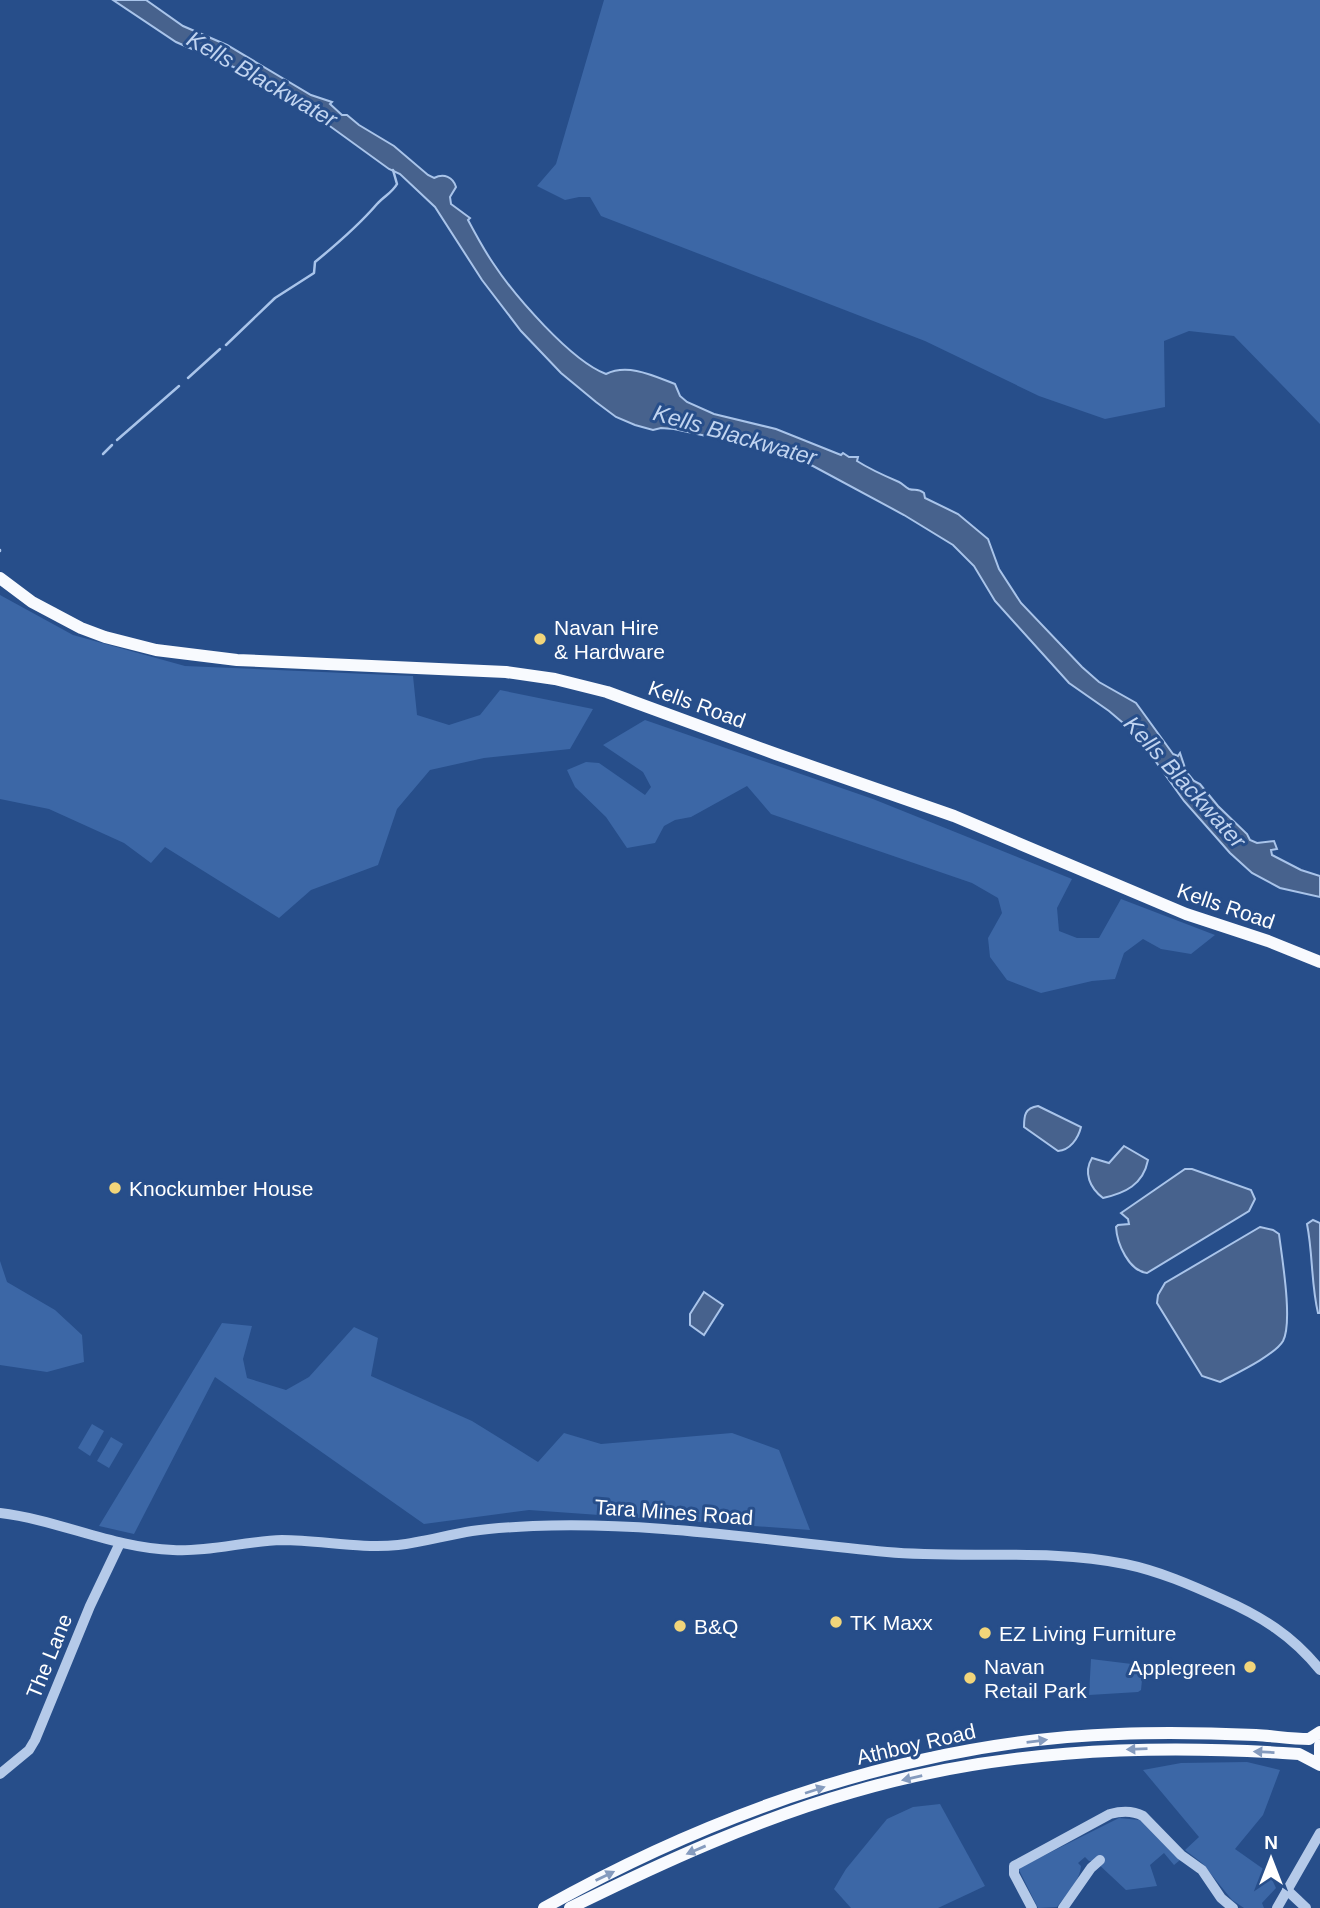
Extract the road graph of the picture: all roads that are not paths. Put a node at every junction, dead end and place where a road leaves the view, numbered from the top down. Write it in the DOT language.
graph roads {
  1 [pos="0,578"];
  2 [pos="1320,962"];
  3 [pos="0,1513"];
  4 [pos="120,1543"];
  5 [pos="1320,1670"];
  6 [pos="1320,1732"];
  7 [pos="1320,1745"];
  8 [pos="1320,1763"];
  9 [pos="0,1774"];
  10 [pos="1320,1833"];
  11 [pos="1100,1860"];
  12 [pos="1287,1890"];
  13 [pos="544,1908"];
  14 [pos="570,1908"];
  15 [pos="1032,1908"];
  16 [pos="1063,1908"];
  17 [pos="1233,1908"];
  18 [pos="1277,1908"];
  19 [pos="1306,1908"];
  1 -- 2 [label="main road, Kells Road"];
  3 -- 4 [label="street, Tara Mines Road"];
  4 -- 5 [label="street, Tara Mines Road"];
  4 -- 9 [label="street, The Lane"];
  13 -- 6 [label="main road, Athboy Road, one-way"];
  7 -- 8 [label="main road"];
  8 -- 14 [label="main road, Athboy Road, one-way"];
  10 -- 12 [label="street"];
  11 -- 16 [label="street"];
  12 -- 18 [label="street"];
  12 -- 19 [label="street"];
  15 -- 17 [label="street"];
}
